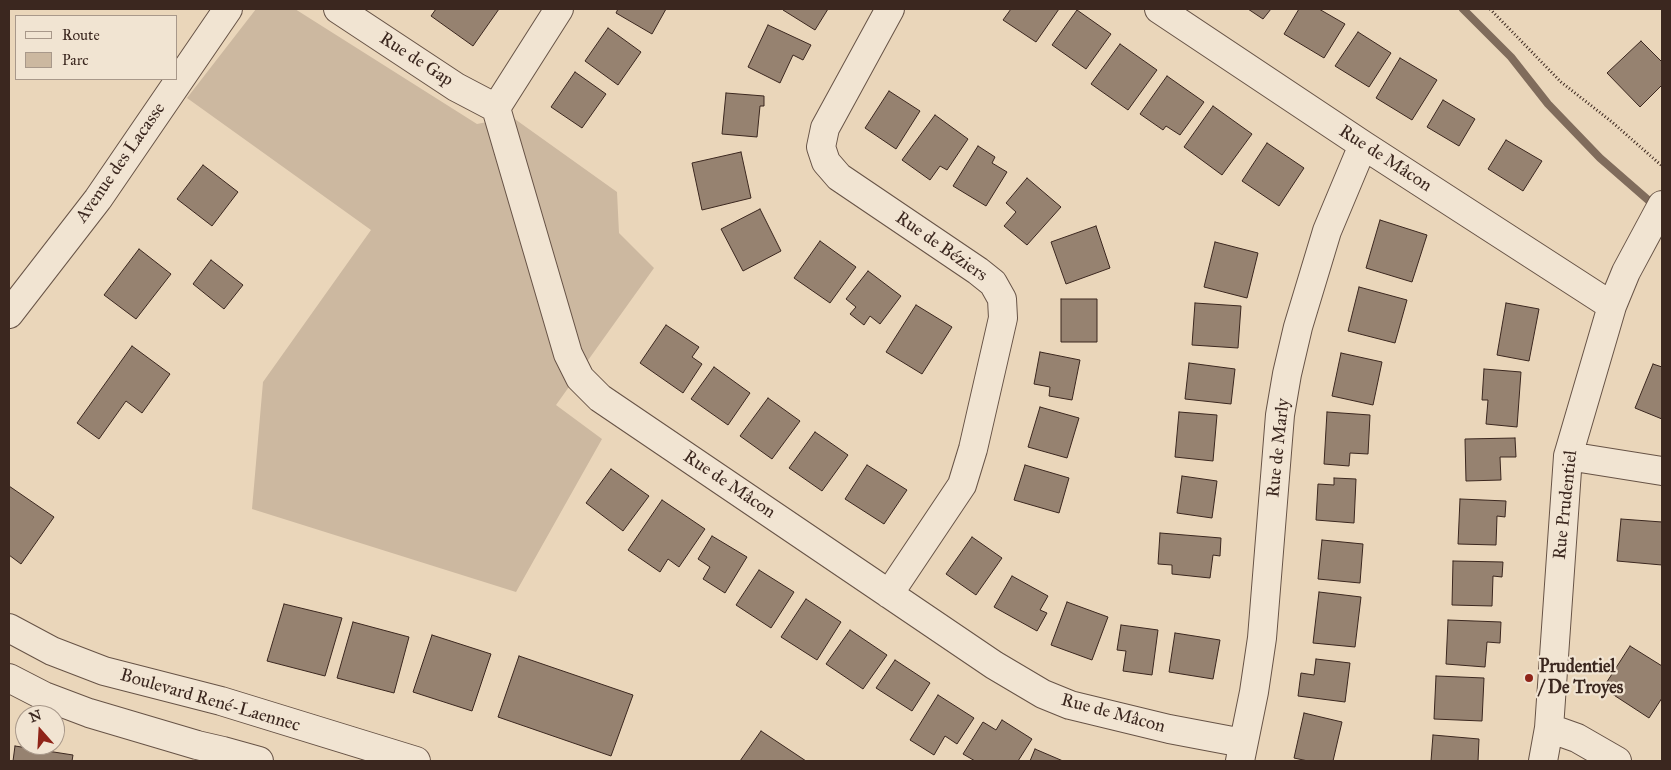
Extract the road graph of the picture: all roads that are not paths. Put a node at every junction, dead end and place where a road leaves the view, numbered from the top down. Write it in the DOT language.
graph roads {
  1 [pos="228,9"];
  2 [pos="338,9"];
  3 [pos="559,9"];
  4 [pos="890,9"];
  5 [pos="1159,9"];
  6 [pos="496,108"];
  7 [pos="1363,145"];
  8 [pos="1662,205"];
  9 [pos="1612,306"];
  10 [pos="9,314"];
  11 [pos="1568,456"];
  12 [pos="1662,471"];
  13 [pos="889,594"];
  14 [pos="9,628"];
  15 [pos="9,678"];
  16 [pos="1549,728"];
  17 [pos="1242,752"];
  18 [pos="259,761"];
  19 [pos="416,761"];
  20 [pos="1543,761"];
  21 [pos="1617,761"];
  1 -- 10 [label="street, Avenue des Lacasse"];
  2 -- 6 [label="street, Rue de Gap"];
  3 -- 6 [label="street"];
  4 -- 13 [label="street, Rue de Béziers"];
  5 -- 7 [label="street, Rue de Mâcon"];
  6 -- 13 [label="street, Rue de Mâcon"];
  7 -- 9 [label="street, Rue de Mâcon"];
  7 -- 17 [label="street, Rue de Marly"];
  8 -- 9 [label="street, Rue Prudentiel"];
  9 -- 11 [label="street, Rue Prudentiel"];
  11 -- 12 [label="street"];
  11 -- 16 [label="street, Rue Prudentiel"];
  13 -- 17 [label="street, Rue de Mâcon"];
  14 -- 19 [label="street, Boulevard René-Laennec"];
  15 -- 18 [label="street"];
  16 -- 20 [label="street, Rue Prudentiel"];
  16 -- 21 [label="street"];
}
